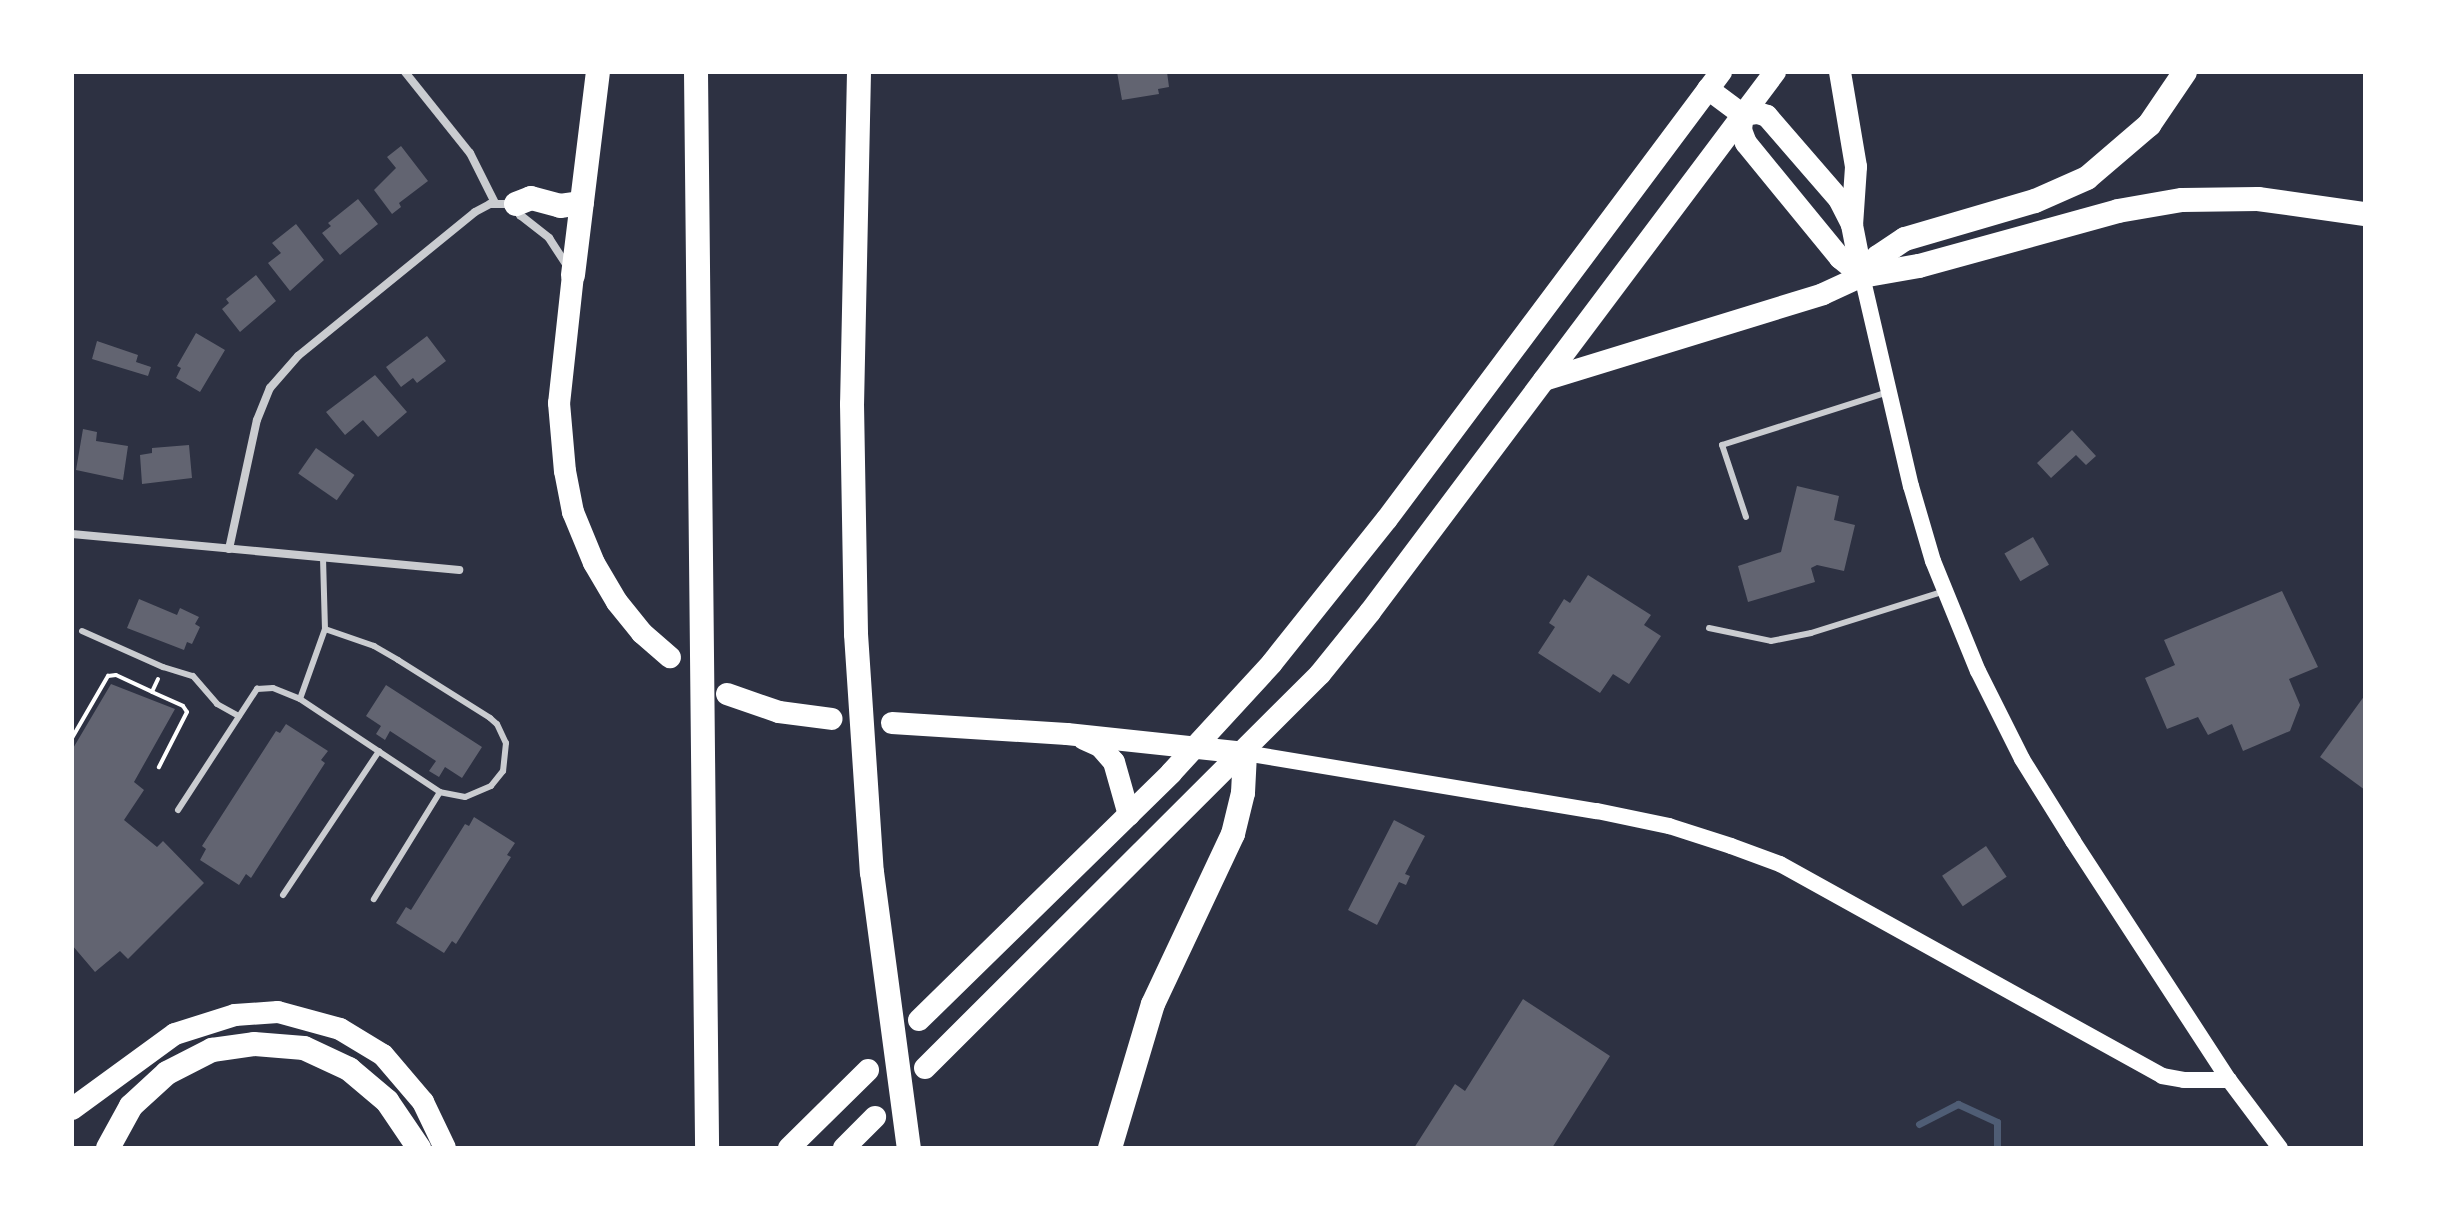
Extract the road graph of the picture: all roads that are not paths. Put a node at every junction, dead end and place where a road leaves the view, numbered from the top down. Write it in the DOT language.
graph roads {
  1 [pos="405,72"];
  2 [pos="598,72"];
  3 [pos="696,72"];
  4 [pos="710,72"];
  5 [pos="859,72"];
  6 [pos="1775,72"];
  7 [pos="1840,72"];
  8 [pos="2185,72"];
  9 [pos="1715,81"];
  10 [pos="1743,115"];
  11 [pos="505,203"];
  12 [pos="582,203"];
  13 [pos="2365,214"];
  14 [pos="1852,225"];
  15 [pos="573,275"];
  16 [pos="1862,276"];
  17 [pos="1544,380"];
  18 [pos="1888,392"];
  19 [pos="699,406"];
  20 [pos="1746,517"];
  21 [pos="72,534"];
  22 [pos="229,549"];
  23 [pos="323,558"];
  24 [pos="459,570"];
  25 [pos="1945,591"];
  26 [pos="1709,628"];
  27 [pos="325,629"];
  28 [pos="82,631"];
  29 [pos="670,657"];
  30 [pos="727,694"];
  31 [pos="300,699"];
  32 [pos="239,716"];
  33 [pos="832,719"];
  34 [pos="892,723"];
  35 [pos="1067,734"];
  36 [pos="1198,746"];
  37 [pos="379,751"];
  38 [pos="1245,753"];
  39 [pos="440,792"];
  40 [pos="178,810"];
  41 [pos="1129,815"];
  42 [pos="283,895"];
  43 [pos="374,899"];
  44 [pos="919,1020"];
  45 [pos="925,1068"];
  46 [pos="868,1070"];
  47 [pos="2229,1080"];
  48 [pos="72,1109"];
  49 [pos="875,1117"];
  50 [pos="108,1148"];
  51 [pos="419,1148"];
  52 [pos="445,1148"];
  53 [pos="707,1148"];
  54 [pos="789,1148"];
  55 [pos="844,1148"];
  56 [pos="909,1148"];
  57 [pos="1110,1148"];
  58 [pos="2280,1148"];
  1 -- 11 [label="street"];
  2 -- 12 [label="highway"];
  3 -- 19 [label="highway"];
  4 -- 19 [label="highway"];
  5 -- 56 [label="highway"];
  6 -- 10 [label="highway"];
  7 -- 14 [label="highway"];
  8 -- 16 [label="highway"];
  9 -- 10 [label="highway"];
  9 -- 36 [label="highway"];
  10 -- 14 [label="highway"];
  10 -- 16 [label="highway"];
  10 -- 17 [label="highway"];
  11 -- 12 [label="highway"];
  11 -- 15 [label="street"];
  11 -- 22 [label="street"];
  12 -- 15 [label="highway"];
  13 -- 16 [label="highway"];
  14 -- 16 [label="highway"];
  15 -- 29 [label="highway"];
  16 -- 17 [label="highway"];
  16 -- 18 [label="main road"];
  17 -- 38 [label="highway"];
  18 -- 20 [label="lane"];
  18 -- 25 [label="main road"];
  19 -- 53 [label="highway"];
  21 -- 22 [label="street"];
  22 -- 23 [label="street"];
  23 -- 24 [label="street"];
  23 -- 27 [label="lane"];
  25 -- 26 [label="lane"];
  25 -- 47 [label="main road"];
  27 -- 31 [label="lane"];
  27 -- 39 [label="lane"];
  28 -- 32 [label="lane"];
  30 -- 33 [label="highway"];
  31 -- 32 [label="lane"];
  31 -- 37 [label="lane"];
  32 -- 40 [label="lane"];
  34 -- 35 [label="highway"];
  35 -- 36 [label="highway"];
  35 -- 41 [label="highway"];
  36 -- 38 [label="highway"];
  36 -- 41 [label="highway"];
  37 -- 39 [label="lane"];
  37 -- 42 [label="lane"];
  38 -- 45 [label="highway"];
  38 -- 47 [label="main road"];
  38 -- 57 [label="highway"];
  39 -- 43 [label="lane"];
  41 -- 44 [label="highway"];
  46 -- 54 [label="highway"];
  47 -- 58 [label="main road"];
  48 -- 52 [label="highway"];
  49 -- 55 [label="highway"];
  50 -- 51 [label="highway"];
}
